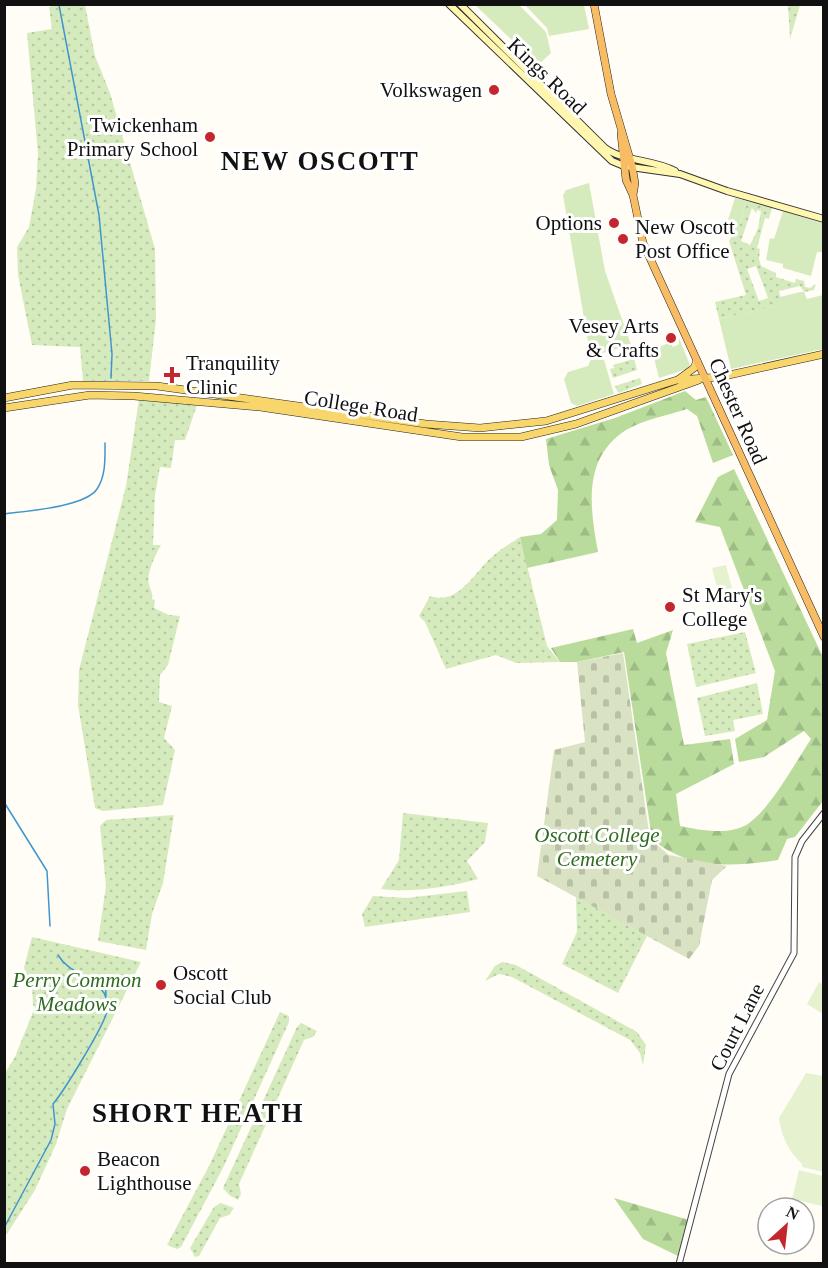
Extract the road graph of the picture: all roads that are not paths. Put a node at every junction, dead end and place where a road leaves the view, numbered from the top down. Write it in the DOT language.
graph roads {
  1 [pos="449,4"];
  2 [pos="460,4"];
  3 [pos="594,4"];
  4 [pos="626,157"];
  5 [pos="628,166"];
  6 [pos="680,174"];
  7 [pos="824,219"];
  8 [pos="824,354"];
  9 [pos="697,361"];
  10 [pos="705,378"];
  11 [pos="677,380"];
  12 [pos="195,391"];
  13 [pos="5,398"];
  14 [pos="195,401"];
  15 [pos="6,408"];
  16 [pos="461,427"];
  17 [pos="462,437"];
  18 [pos="824,637"];
  19 [pos="824,813"];
  20 [pos="679,1263"];
  1 -- 5 [label="main road, Kings Road"];
  2 -- 4 [label="main road, Kings Road"];
  3 -- 4 [label="highway, Chester Road"];
  4 -- 5 [label="highway, Chester Road"];
  4 -- 6 [label="main road, Kings Road"];
  5 -- 6 [label="main road"];
  5 -- 9 [label="highway, Chester Road"];
  6 -- 7 [label="main road"];
  8 -- 10 [label="main road, College Road"];
  9 -- 10 [label="highway, Chester Road"];
  9 -- 11 [label="main road, College Road"];
  10 -- 11 [label="main road, College Road"];
  10 -- 17 [label="main road, College Road"];
  10 -- 18 [label="highway, Chester Road"];
  11 -- 16 [label="main road, College Road"];
  12 -- 13 [label="main road, College Road"];
  12 -- 14 [label="main road"];
  12 -- 16 [label="main road, College Road"];
  13 -- 15 [label="main road"];
  14 -- 15 [label="main road, College Road"];
  14 -- 17 [label="main road, College Road"];
  16 -- 17 [label="main road"];
  19 -- 20 [label="street, Court Lane"];
}
